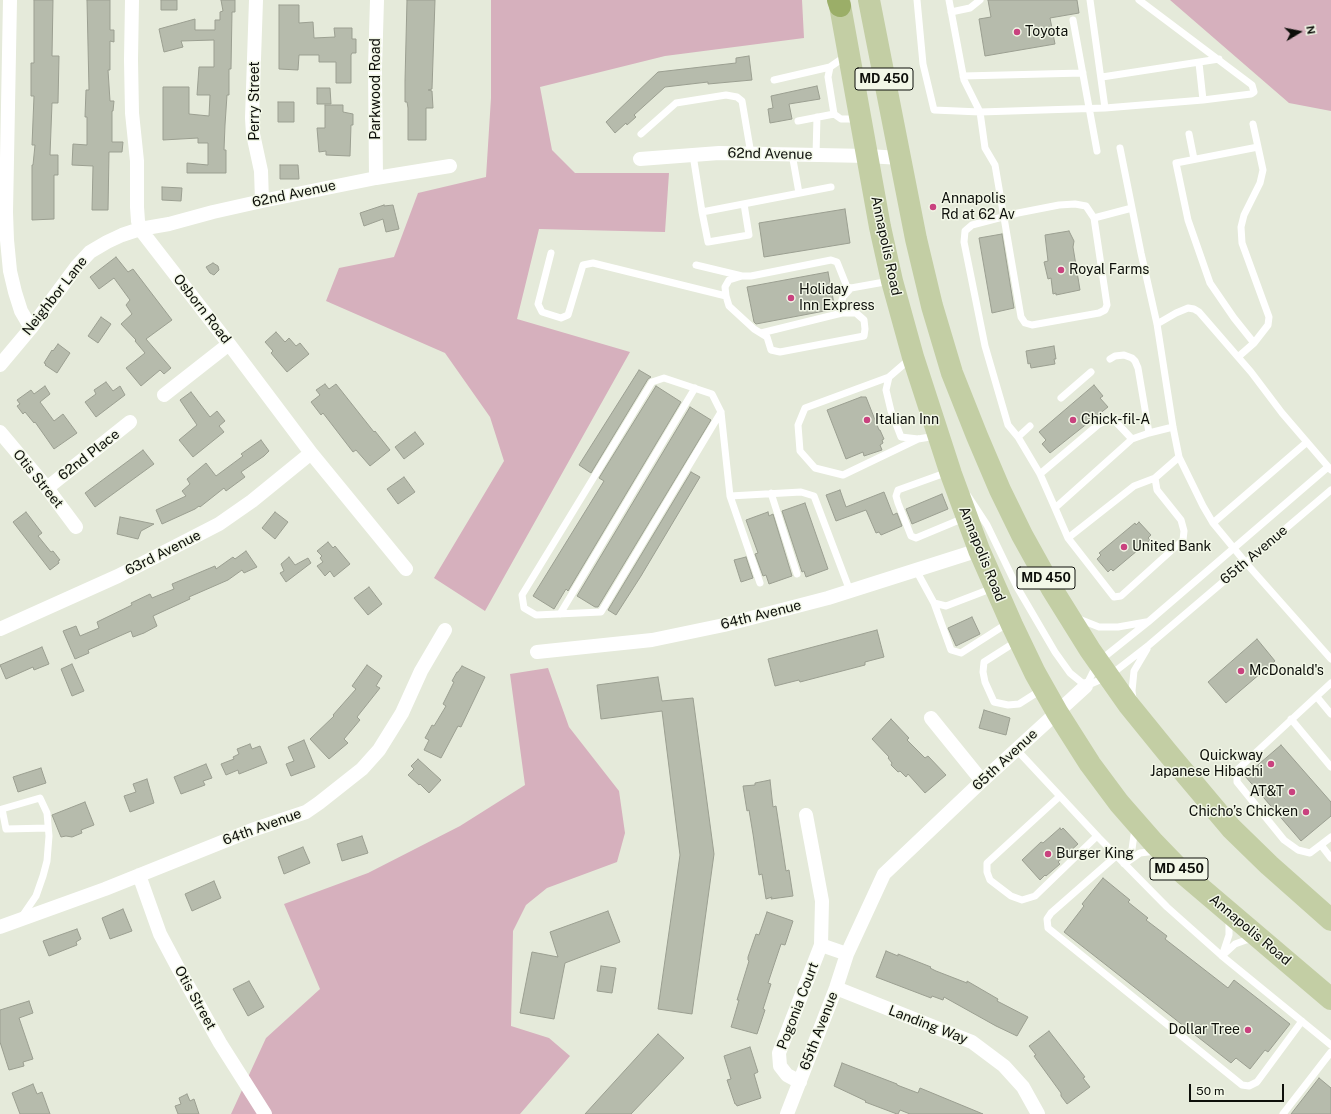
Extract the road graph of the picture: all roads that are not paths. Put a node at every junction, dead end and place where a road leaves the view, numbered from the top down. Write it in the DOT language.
graph roads {
  1 [pos="10,0"];
  2 [pos="132,0"];
  3 [pos="256,0"];
  4 [pos="377,0"];
  5 [pos="869,0"];
  6 [pos="917,0"];
  7 [pos="949,0"];
  8 [pos="980,0"];
  9 [pos="1090,0"];
  10 [pos="1139,0"];
  11 [pos="843,1"];
  12 [pos="951,12"];
  13 [pos="1073,20"];
  14 [pos="849,54"];
  15 [pos="1219,59"];
  16 [pos="1199,63"];
  17 [pos="830,67"];
  18 [pos="1083,73"];
  19 [pos="963,76"];
  20 [pos="1102,77"];
  21 [pos="774,80"];
  22 [pos="1203,100"];
  23 [pos="1105,108"];
  24 [pos="1089,109"];
  25 [pos="980,112"];
  26 [pos="834,114"];
  27 [pos="817,117"];
  28 [pos="861,120"];
  29 [pos="798,121"];
  30 [pos="1253,124"];
  31 [pos="640,134"];
  32 [pos="1189,134"];
  33 [pos="1258,147"];
  34 [pos="1120,148"];
  35 [pos="1097,152"];
  36 [pos="750,154"];
  37 [pos="792,154"];
  38 [pos="693,155"];
  39 [pos="816,155"];
  40 [pos="868,156"];
  41 [pos="900,158"];
  42 [pos="640,159"];
  43 [pos="1194,160"];
  44 [pos="450,166"];
  45 [pos="376,178"];
  46 [pos="831,187"];
  47 [pos="799,193"];
  48 [pos="262,201"];
  49 [pos="744,204"];
  50 [pos="1132,208"];
  51 [pos="702,212"];
  52 [pos="1004,217"];
  53 [pos="1094,218"];
  54 [pos="140,229"];
  55 [pos="551,253"];
  56 [pos="696,265"];
  57 [pos="742,276"];
  58 [pos="892,281"];
  59 [pos="851,288"];
  60 [pos="726,296"];
  61 [pos="842,313"];
  62 [pos="1157,324"];
  63 [pos="31,328"];
  64 [pos="761,333"];
  65 [pos="1254,343"];
  66 [pos="229,344"];
  67 [pos="913,357"];
  68 [pos="1238,357"];
  69 [pos="1110,359"];
  70 [pos="0,365"];
  71 [pos="1091,372"];
  72 [pos="889,377"];
  73 [pos="695,388"];
  74 [pos="164,395"];
  75 [pos="1061,398"];
  76 [pos="721,412"];
  77 [pos="130,422"];
  78 [pos="1030,426"];
  79 [pos="1173,427"];
  80 [pos="0,432"];
  81 [pos="1149,433"];
  82 [pos="928,437"];
  83 [pos="1018,437"];
  84 [pos="1132,439"];
  85 [pos="1307,442"];
  86 [pos="311,453"];
  87 [pos="1179,457"];
  88 [pos="1330,468"];
  89 [pos="950,472"];
  90 [pos="1040,474"];
  91 [pos="1155,478"];
  92 [pos="47,488"];
  93 [pos="1331,490"];
  94 [pos="771,493"];
  95 [pos="730,496"];
  96 [pos="1056,508"];
  97 [pos="966,516"];
  98 [pos="1213,523"];
  99 [pos="76,527"];
  100 [pos="1068,538"];
  101 [pos="1234,548"];
  102 [pos="979,550"];
  103 [pos="1246,563"];
  104 [pos="406,569"];
  105 [pos="916,570"];
  106 [pos="797,574"];
  107 [pos="760,583"];
  108 [pos="995,588"];
  109 [pos="850,591"];
  110 [pos="934,603"];
  111 [pos="1065,608"];
  112 [pos="560,614"];
  113 [pos="1148,622"];
  114 [pos="0,629"];
  115 [pos="445,630"];
  116 [pos="1014,630"];
  117 [pos="1149,645"];
  118 [pos="537,652"];
  119 [pos="1331,659"];
  120 [pos="1104,669"];
  121 [pos="1331,683"];
  122 [pos="1086,686"];
  123 [pos="1044,688"];
  124 [pos="1317,697"];
  125 [pos="1057,712"];
  126 [pos="1137,714"];
  127 [pos="1331,714"];
  128 [pos="931,718"];
  129 [pos="1291,719"];
  130 [pos="1016,750"];
  131 [pos="1331,767"];
  132 [pos="982,781"];
  133 [pos="1060,796"];
  134 [pos="806,815"];
  135 [pos="1136,822"];
  136 [pos="48,828"];
  137 [pos="1096,836"];
  138 [pos="1331,837"];
  139 [pos="1320,845"];
  140 [pos="1163,852"];
  141 [pos="1116,856"];
  142 [pos="1331,858"];
  143 [pos="1124,864"];
  144 [pos="139,875"];
  145 [pos="1229,913"];
  146 [pos="19,920"];
  147 [pos="1331,920"];
  148 [pos="0,927"];
  149 [pos="1260,938"];
  150 [pos="820,945"];
  151 [pos="847,954"];
  152 [pos="1222,956"];
  153 [pos="836,988"];
  154 [pos="1331,999"];
  155 [pos="1302,1021"];
  156 [pos="1331,1044"];
  157 [pos="1331,1052"];
  158 [pos="800,1082"];
  159 [pos="266,1114"];
  160 [pos="788,1114"];
  161 [pos="1038,1114"];
  162 [pos="1283,1114"];
  1 -- 63 [label="street"];
  2 -- 54 [label="street"];
  3 -- 48 [label="street, Perry Street"];
  4 -- 45 [label="street, Parkwood Road"];
  5 -- 41 [label="main road, MD 450"];
  6 -- 25 [label="lane"];
  7 -- 12 [label="lane"];
  8 -- 12 [label="lane"];
  9 -- 20 [label="lane"];
  10 -- 15 [label="lane"];
  11 -- 14 [label="main road, Annapolis Road / MD 450"];
  11 -- 41 [label="main road"];
  12 -- 19 [label="lane"];
  13 -- 18 [label="lane"];
  14 -- 17 [label="lane"];
  14 -- 28 [label="main road, Annapolis Road / MD 450"];
  15 -- 16 [label="lane"];
  15 -- 22 [label="lane"];
  16 -- 20 [label="lane"];
  16 -- 22 [label="lane"];
  17 -- 21 [label="lane"];
  17 -- 26 [label="lane"];
  18 -- 19 [label="lane"];
  18 -- 24 [label="lane"];
  19 -- 25 [label="lane"];
  20 -- 23 [label="lane"];
  22 -- 23 [label="lane"];
  23 -- 24 [label="lane"];
  24 -- 25 [label="lane"];
  24 -- 35 [label="lane"];
  25 -- 52 [label="lane"];
  26 -- 27 [label="lane"];
  26 -- 28 [label="lane"];
  27 -- 29 [label="lane"];
  27 -- 39 [label="lane"];
  28 -- 40 [label="main road, Annapolis Road / MD 450"];
  30 -- 33 [label="lane"];
  31 -- 36 [label="lane"];
  32 -- 43 [label="lane"];
  33 -- 43 [label="lane"];
  33 -- 65 [label="lane"];
  34 -- 50 [label="lane"];
  36 -- 37 [label="street, 62nd Avenue"];
  36 -- 38 [label="street, 62nd Avenue"];
  37 -- 39 [label="street, 62nd Avenue"];
  37 -- 47 [label="lane"];
  38 -- 42 [label="street, 62nd Avenue"];
  38 -- 51 [label="lane"];
  39 -- 40 [label="street, 62nd Avenue"];
  40 -- 41 [label="street, 62nd Avenue"];
  40 -- 58 [label="main road, Annapolis Road / MD 450"];
  41 -- 111 [label="main road, MD 450"];
  43 -- 65 [label="lane"];
  44 -- 45 [label="street, 62nd Avenue"];
  45 -- 48 [label="street, 62nd Avenue"];
  46 -- 47 [label="lane"];
  47 -- 49 [label="lane"];
  48 -- 54 [label="street, 62nd Avenue"];
  49 -- 51 [label="lane"];
  49 -- 51 [label="lane"];
  50 -- 53 [label="lane"];
  50 -- 62 [label="lane"];
  52 -- 53 [label="lane"];
  52 -- 53 [label="lane"];
  52 -- 83 [label="lane"];
  54 -- 63 [label="street, Neighbor Lane"];
  54 -- 66 [label="street, Osborn Road"];
  55 -- 60 [label="lane"];
  56 -- 57 [label="lane"];
  57 -- 59 [label="lane"];
  57 -- 60 [label="lane"];
  58 -- 59 [label="lane"];
  58 -- 67 [label="main road, Annapolis Road / MD 450"];
  59 -- 61 [label="lane"];
  60 -- 64 [label="lane"];
  61 -- 64 [label="lane"];
  61 -- 64 [label="lane"];
  62 -- 68 [label="lane"];
  62 -- 79 [label="lane"];
  63 -- 70 [label="street, Neighbor Lane"];
  65 -- 68 [label="lane"];
  66 -- 74 [label="street"];
  66 -- 86 [label="street, Osborn Road"];
  67 -- 72 [label="lane"];
  67 -- 82 [label="main road, Annapolis Road / MD 450"];
  68 -- 85 [label="lane"];
  69 -- 81 [label="lane"];
  71 -- 75 [label="lane"];
  72 -- 82 [label="lane"];
  72 -- 82 [label="lane"];
  73 -- 76 [label="lane"];
  73 -- 112 [label="lane"];
  73 -- 112 [label="lane"];
  76 -- 95 [label="lane"];
  76 -- 112 [label="lane"];
  77 -- 92 [label="street, 62nd Place"];
  78 -- 83 [label="lane"];
  79 -- 81 [label="lane"];
  79 -- 87 [label="lane"];
  80 -- 92 [label="street, Otis Street"];
  81 -- 84 [label="lane"];
  82 -- 89 [label="main road, Annapolis Road / MD 450"];
  83 -- 90 [label="lane"];
  84 -- 90 [label="lane"];
  84 -- 96 [label="lane"];
  85 -- 88 [label="lane"];
  85 -- 98 [label="lane"];
  86 -- 104 [label="street, Osborn Road"];
  86 -- 114 [label="street, 63rd Avenue"];
  87 -- 91 [label="lane"];
  87 -- 98 [label="lane"];
  88 -- 101 [label="lane"];
  89 -- 97 [label="main road, Annapolis Road / MD 450"];
  89 -- 97 [label="lane"];
  89 -- 122 [label="lane"];
  90 -- 96 [label="lane"];
  91 -- 100 [label="lane"];
  91 -- 100 [label="lane"];
  92 -- 99 [label="street, Otis Street"];
  93 -- 103 [label="lane, 65th Avenue"];
  94 -- 95 [label="lane"];
  94 -- 106 [label="lane"];
  94 -- 109 [label="lane"];
  95 -- 107 [label="lane"];
  96 -- 100 [label="lane"];
  97 -- 102 [label="main road, Annapolis Road / MD 450"];
  98 -- 101 [label="lane"];
  101 -- 103 [label="lane"];
  101 -- 113 [label="lane"];
  102 -- 105 [label="street, 64th Avenue"];
  102 -- 108 [label="main road, Annapolis Road / MD 450"];
  103 -- 117 [label="lane, 65th Avenue"];
  103 -- 119 [label="lane"];
  105 -- 109 [label="street, 64th Avenue"];
  105 -- 110 [label="lane"];
  108 -- 110 [label="lane"];
  108 -- 116 [label="main road, Annapolis Road / MD 450"];
  109 -- 118 [label="street, 64th Avenue"];
  110 -- 116 [label="lane"];
  111 -- 113 [label="lane"];
  111 -- 120 [label="main road, MD 450"];
  113 -- 120 [label="lane"];
  115 -- 144 [label="street, 64th Avenue"];
  116 -- 123 [label="main road, Annapolis Road / MD 450"];
  116 -- 123 [label="lane"];
  117 -- 120 [label="lane, 65th Avenue"];
  117 -- 126 [label="lane"];
  120 -- 122 [label="lane, 65th Avenue"];
  120 -- 122 [label="lane"];
  120 -- 126 [label="main road, MD 450"];
  121 -- 124 [label="lane"];
  122 -- 125 [label="street, 65th Avenue"];
  123 -- 125 [label="main road, Annapolis Road / MD 450"];
  124 -- 127 [label="lane"];
  124 -- 129 [label="lane"];
  125 -- 130 [label="street, 65th Avenue"];
  125 -- 135 [label="main road, Annapolis Road / MD 450"];
  126 -- 147 [label="main road, MD 450"];
  128 -- 132 [label="street"];
  129 -- 131 [label="lane"];
  129 -- 139 [label="lane"];
  130 -- 132 [label="street, 65th Avenue"];
  130 -- 133 [label="lane"];
  132 -- 151 [label="street, 65th Avenue"];
  133 -- 137 [label="lane"];
  133 -- 137 [label="lane"];
  134 -- 150 [label="street, Pogonia Court"];
  135 -- 140 [label="main road, Annapolis Road / MD 450"];
  135 -- 143 [label="lane"];
  136 -- 136 [label="lane"];
  136 -- 146 [label="lane"];
  137 -- 141 [label="lane"];
  138 -- 139 [label="lane"];
  139 -- 142 [label="lane"];
  140 -- 143 [label="lane"];
  140 -- 145 [label="main road, Annapolis Road / MD 450"];
  141 -- 143 [label="lane"];
  141 -- 155 [label="lane"];
  143 -- 152 [label="lane"];
  144 -- 146 [label="street, 64th Avenue"];
  144 -- 159 [label="street, Otis Street"];
  145 -- 149 [label="main road, Annapolis Road / MD 450"];
  145 -- 152 [label="lane"];
  146 -- 148 [label="street, 64th Avenue"];
  149 -- 152 [label="lane"];
  149 -- 154 [label="main road, Annapolis Road / MD 450"];
  150 -- 151 [label="street, Pogonia Court"];
  150 -- 158 [label="street, Pogonia Court"];
  151 -- 153 [label="street, 65th Avenue"];
  152 -- 155 [label="lane"];
  153 -- 158 [label="street, 65th Avenue"];
  153 -- 161 [label="street, Landing Way"];
  155 -- 156 [label="lane"];
  157 -- 162 [label="lane"];
  158 -- 160 [label="street, 65th Avenue"];
}
